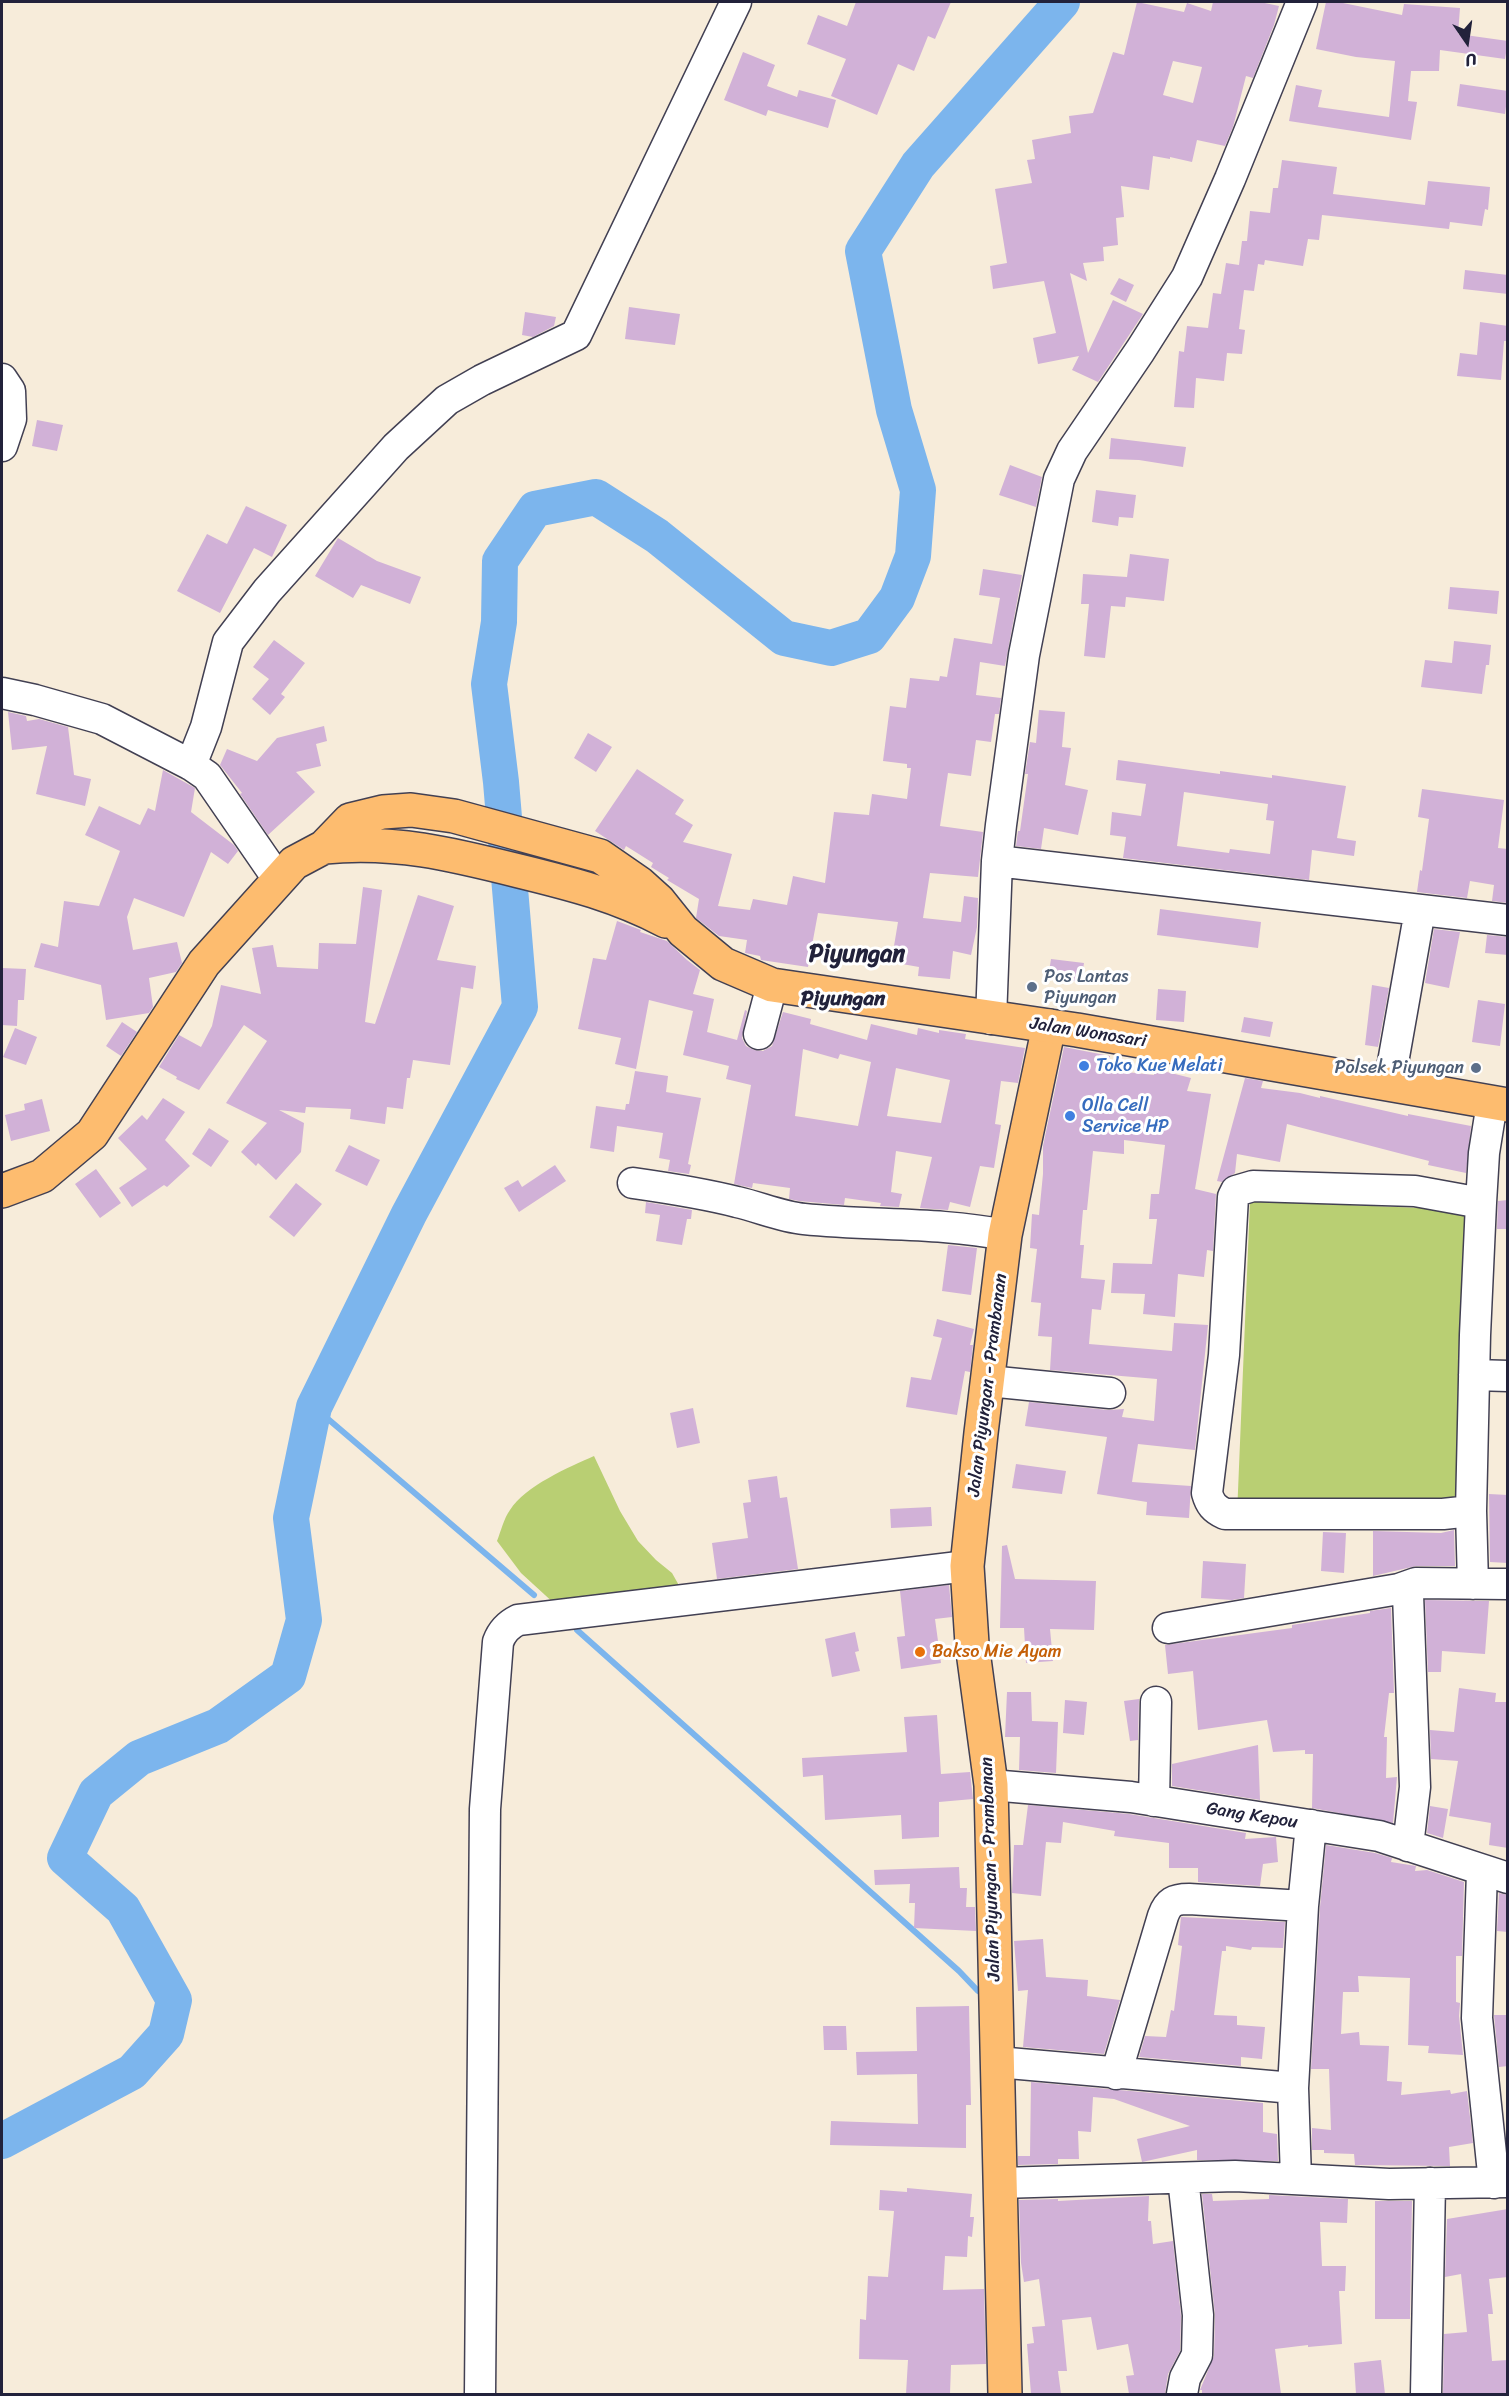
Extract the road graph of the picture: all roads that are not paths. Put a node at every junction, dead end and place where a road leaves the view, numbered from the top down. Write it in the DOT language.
graph roads {
  1 [pos="736,2"];
  2 [pos="1302,2"];
  3 [pos="2,379"];
  4 [pos="2,446"];
  5 [pos="2,693"];
  6 [pos="191,765"];
  7 [pos="324,846"];
  8 [pos="997,861"];
  9 [pos="278,879"];
  10 [pos="1420,910"];
  11 [pos="1508,920"];
  12 [pos="683,931"];
  13 [pos="772,985"];
  14 [pos="991,1018"];
  15 [pos="1049,1026"];
  16 [pos="759,1034"];
  17 [pos="1389,1084"];
  18 [pos="1500,1104"];
  19 [pos="633,1183"];
  20 [pos="2,1191"];
  21 [pos="1481,1203"];
  22 [pos="1005,1235"];
  23 [pos="1474,1375"];
  24 [pos="1508,1376"];
  25 [pos="988,1381"];
  26 [pos="1110,1393"];
  27 [pos="1471,1511"];
  28 [pos="967,1566"];
  29 [pos="1416,1583"];
  30 [pos="1473,1584"];
  31 [pos="1508,1584"];
  32 [pos="1168,1628"];
  33 [pos="1156,1702"];
  34 [pos="991,1785"];
  35 [pos="1154,1801"];
  36 [pos="1311,1825"];
  37 [pos="1408,1846"];
  38 [pos="1495,1875"];
  39 [pos="1303,1906"];
  40 [pos="997,2062"];
  41 [pos="1116,2074"];
  42 [pos="1293,2088"];
  43 [pos="1183,2178"];
  44 [pos="1296,2179"];
  45 [pos="1501,2182"];
  46 [pos="1000,2183"];
  47 [pos="1430,2183"];
  48 [pos="480,2394"];
  49 [pos="1005,2394"];
  50 [pos="1182,2394"];
  51 [pos="1426,2394"];
  1 -- 6 [label="street"];
  2 -- 8 [label="street"];
  3 -- 4 [label="street"];
  5 -- 6 [label="street"];
  6 -- 9 [label="street"];
  7 -- 9 [label="main road"];
  7 -- 12 [label="main road, Jalan Wonosari"];
  7 -- 12 [label="main road, Jalan Wonosari"];
  8 -- 10 [label="street"];
  8 -- 14 [label="street"];
  9 -- 20 [label="main road"];
  10 -- 11 [label="street"];
  10 -- 17 [label="street"];
  12 -- 13 [label="main road, Jalan Wonosari"];
  13 -- 14 [label="main road, Jalan Wonosari"];
  13 -- 16 [label="street"];
  14 -- 15 [label="main road, Jalan Wonosari"];
  15 -- 17 [label="main road, Jalan Wonosari"];
  15 -- 22 [label="main road, Jalan Piyungan - Prambanan"];
  17 -- 18 [label="main road, Jalan Wonosari"];
  18 -- 21 [label="street"];
  19 -- 22 [label="street"];
  21 -- 23 [label="street"];
  21 -- 27 [label="street"];
  22 -- 25 [label="main road, Jalan Piyungan - Prambanan"];
  23 -- 24 [label="street"];
  23 -- 27 [label="street"];
  25 -- 26 [label="street"];
  25 -- 28 [label="main road, Jalan Piyungan - Prambanan"];
  27 -- 30 [label="street"];
  28 -- 34 [label="main road, Jalan Piyungan - Prambanan"];
  28 -- 48 [label="street"];
  29 -- 30 [label="street"];
  29 -- 32 [label="street"];
  29 -- 37 [label="street"];
  30 -- 31 [label="street"];
  33 -- 35 [label="street"];
  34 -- 35 [label="street, Gang Kepou"];
  34 -- 40 [label="main road, Jalan Piyungan - Prambanan"];
  35 -- 36 [label="street, Gang Kepou"];
  36 -- 37 [label="street, Gang Kepou"];
  36 -- 39 [label="street"];
  37 -- 38 [label="street, Gang Kepou"];
  38 -- 45 [label="street"];
  39 -- 41 [label="street"];
  39 -- 42 [label="street"];
  40 -- 41 [label="street"];
  40 -- 46 [label="main road, Jalan Piyungan - Prambanan"];
  41 -- 42 [label="street"];
  42 -- 44 [label="street"];
  43 -- 44 [label="street"];
  43 -- 46 [label="street"];
  43 -- 50 [label="street"];
  44 -- 47 [label="street"];
  45 -- 47 [label="street"];
  46 -- 49 [label="main road, Jalan Piyungan - Prambanan"];
  47 -- 51 [label="street"];
}
